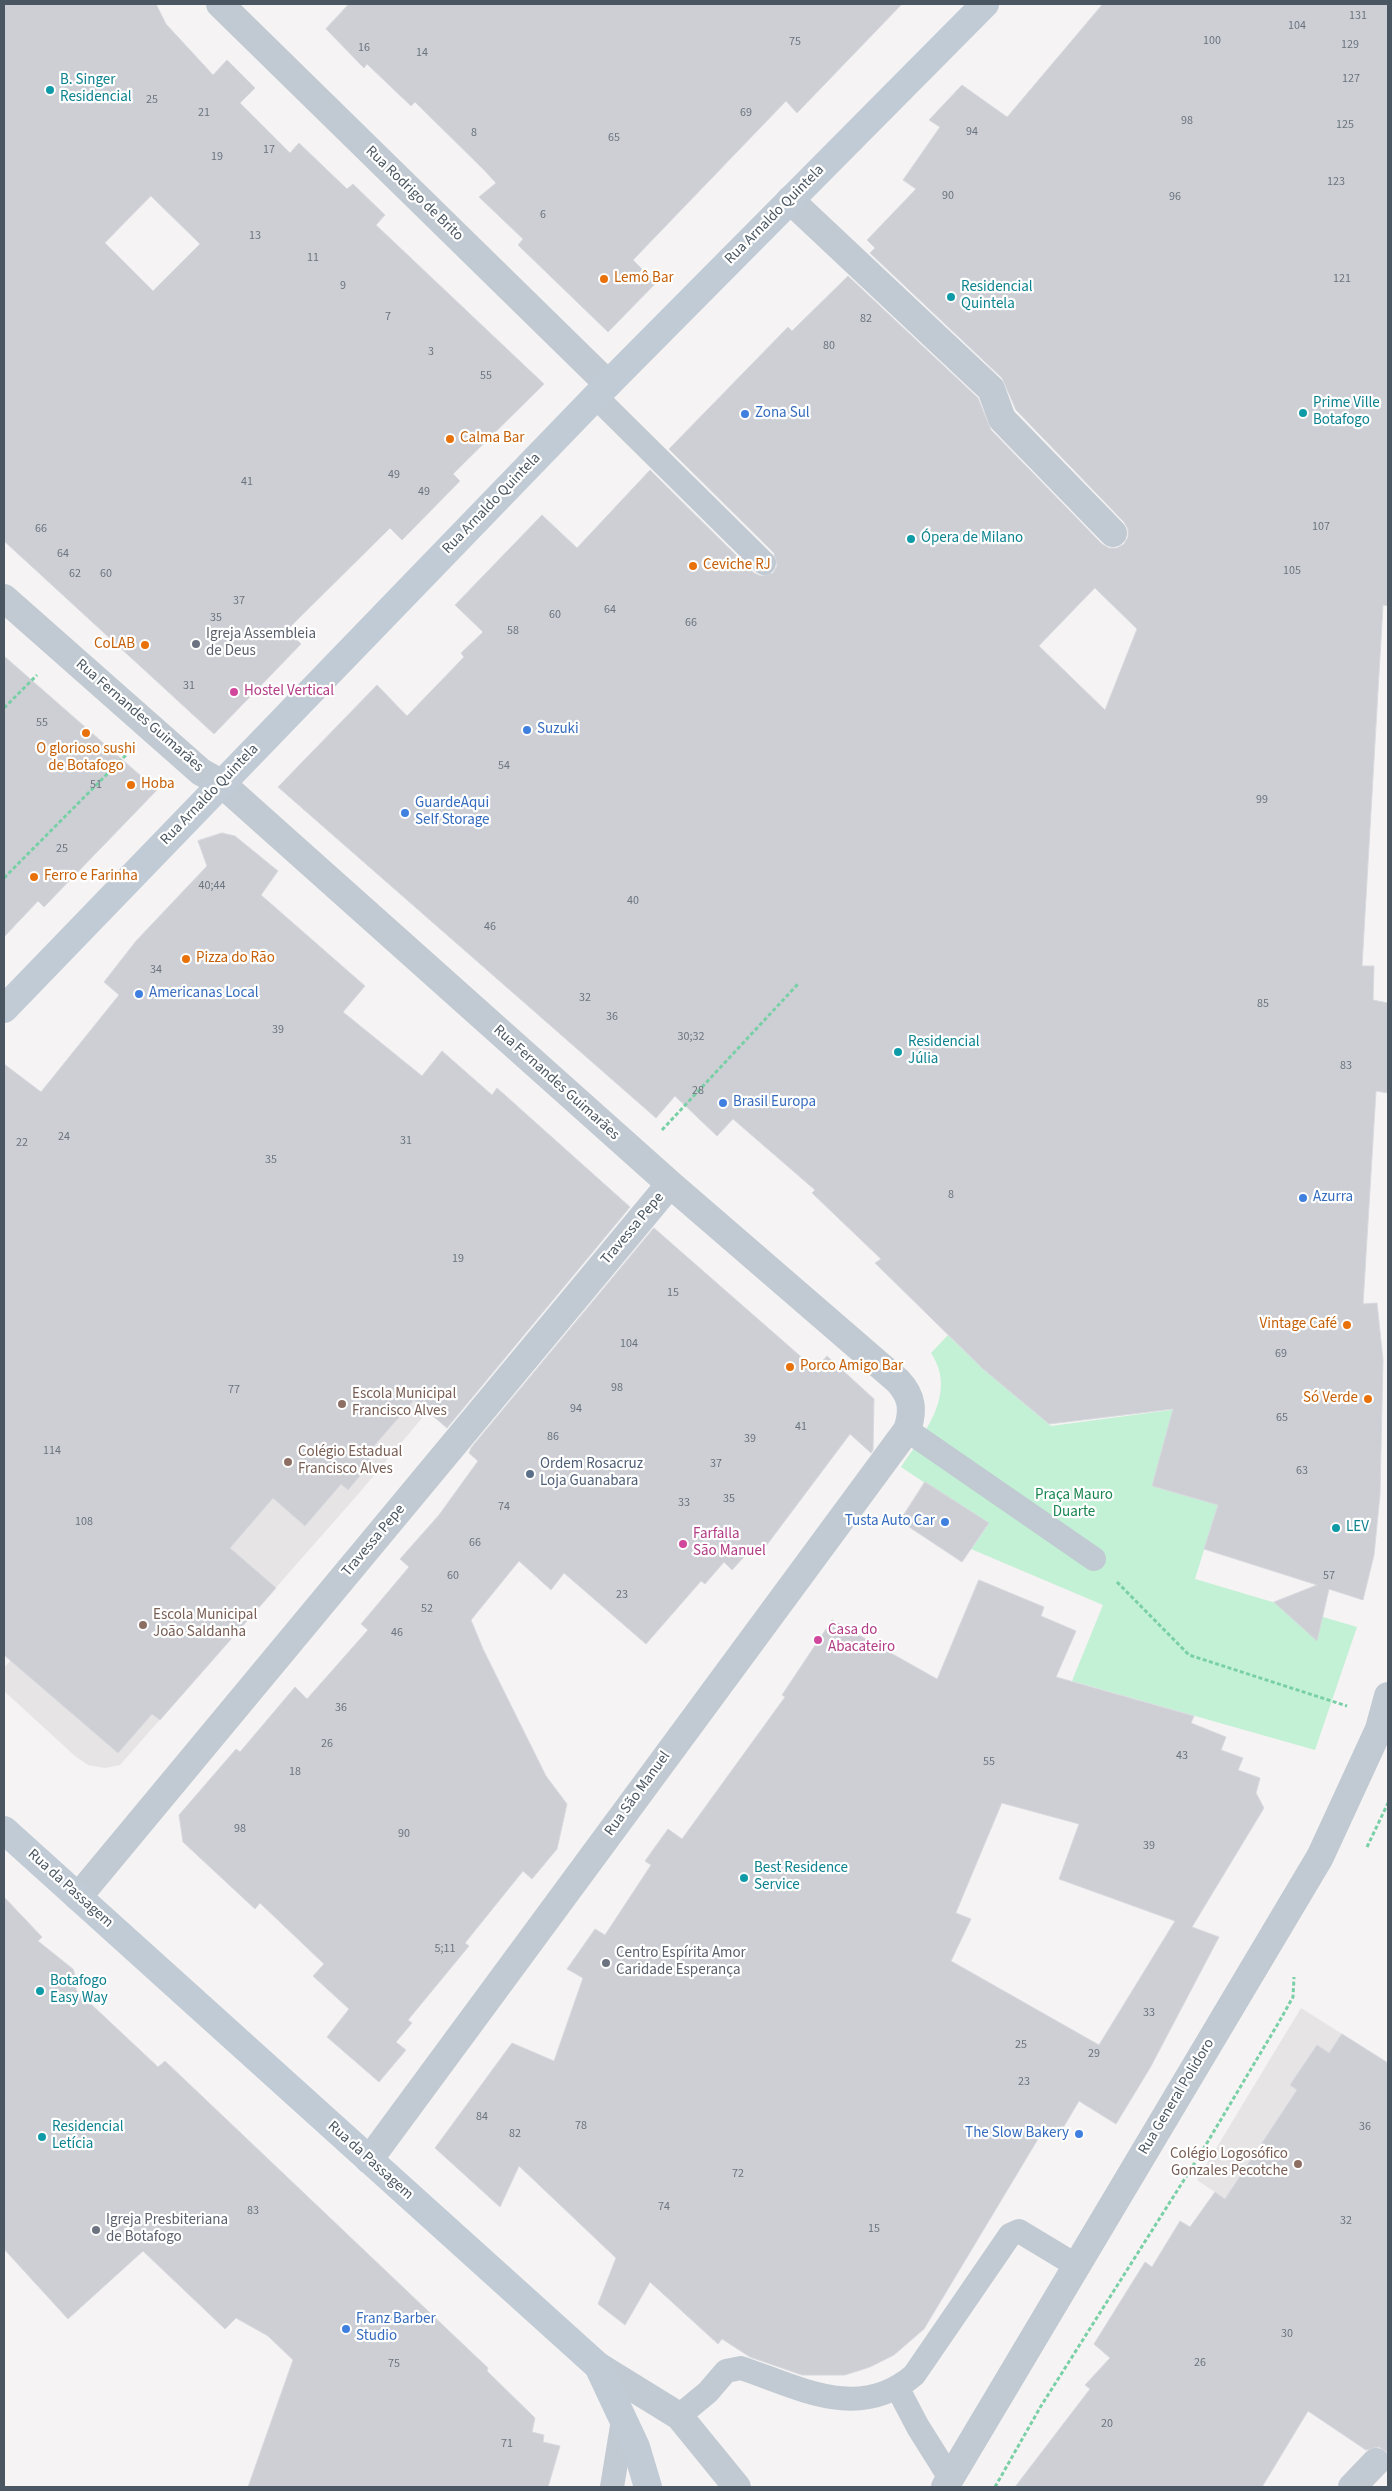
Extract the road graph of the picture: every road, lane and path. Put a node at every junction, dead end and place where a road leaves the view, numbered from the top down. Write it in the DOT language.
graph roads {
  1 [pos="220,4"];
  2 [pos="985,4"];
  3 [pos="790,200"];
  4 [pos="602,390"];
  5 [pos="1113,533"];
  6 [pos="764,563"];
  7 [pos="4,598"];
  8 [pos="63,649"];
  9 [pos="4,708"];
  10 [pos="153,729"];
  11 [pos="221,783"];
  12 [pos="4,878"];
  13 [pos="798,984"];
  14 [pos="4,1009"];
  15 [pos="638,1156"];
  16 [pos="670,1184"];
  17 [pos="908,1430"];
  18 [pos="1094,1559"];
  19 [pos="1388,1696"];
  20 [pos="1355,1709"];
  21 [pos="1388,1803"];
  22 [pos="4,1830"];
  23 [pos="1364,1854"];
  24 [pos="78,1897"];
  25 [pos="1296,1972"];
  26 [pos="369,2160"];
  27 [pos="1077,2266"];
  28 [pos="598,2366"];
  29 [pos="898,2389"];
  30 [pos="679,2416"];
  31 [pos="623,2420"];
  32 [pos="1376,2462"];
  33 [pos="948,2482"];
  34 [pos="612,2487"];
  35 [pos="648,2487"];
  36 [pos="737,2487"];
  37 [pos="995,2487"];
  38 [pos="1352,2487"];
  1 -- 4 [label="street, Rua Rodrigo de Brito"];
  2 -- 3 [label="main road, Rua Arnaldo Quintela"];
  3 -- 4 [label="main road, Rua Arnaldo Quintela"];
  3 -- 5 [label="street"];
  4 -- 6 [label="lane"];
  4 -- 11 [label="main road, Rua Arnaldo Quintela"];
  7 -- 8 [label="street, Rua Fernandes Guimarães"];
  8 -- 9 [label="path"];
  8 -- 10 [label="street, Rua Fernandes Guimarães"];
  10 -- 11 [label="street, Rua Fernandes Guimarães"];
  10 -- 12 [label="path"];
  11 -- 14 [label="main road, Rua Arnaldo Quintela"];
  11 -- 15 [label="street, Rua Fernandes Guimarães"];
  13 -- 15 [label="path"];
  15 -- 16 [label="street, Rua Fernandes Guimarães"];
  16 -- 17 [label="street, Rua Fernandes Guimarães"];
  16 -- 24 [label="street, Travessa Pepe"];
  17 -- 18 [label="lane"];
  17 -- 26 [label="street, Rua São Manuel"];
  18 -- 20 [label="path"];
  19 -- 27 [label="street, Rua General Polidoro"];
  21 -- 23 [label="path"];
  22 -- 24 [label="main road, Rua da Passagem"];
  24 -- 26 [label="main road, Rua da Passagem"];
  25 -- 37 [label="path"];
  26 -- 28 [label="main road, Rua da Passagem"];
  27 -- 29 [label="lane"];
  27 -- 33 [label="street, Rua General Polidoro"];
  28 -- 30 [label="street, Rua da Passagem"];
  28 -- 31 [label="main road"];
  29 -- 30 [label="lane"];
  29 -- 33 [label="lane"];
  30 -- 36 [label="street, Rua da Passagem"];
  31 -- 34 [label="lane"];
  31 -- 35 [label="main road"];
  32 -- 38 [label="street"];
}
